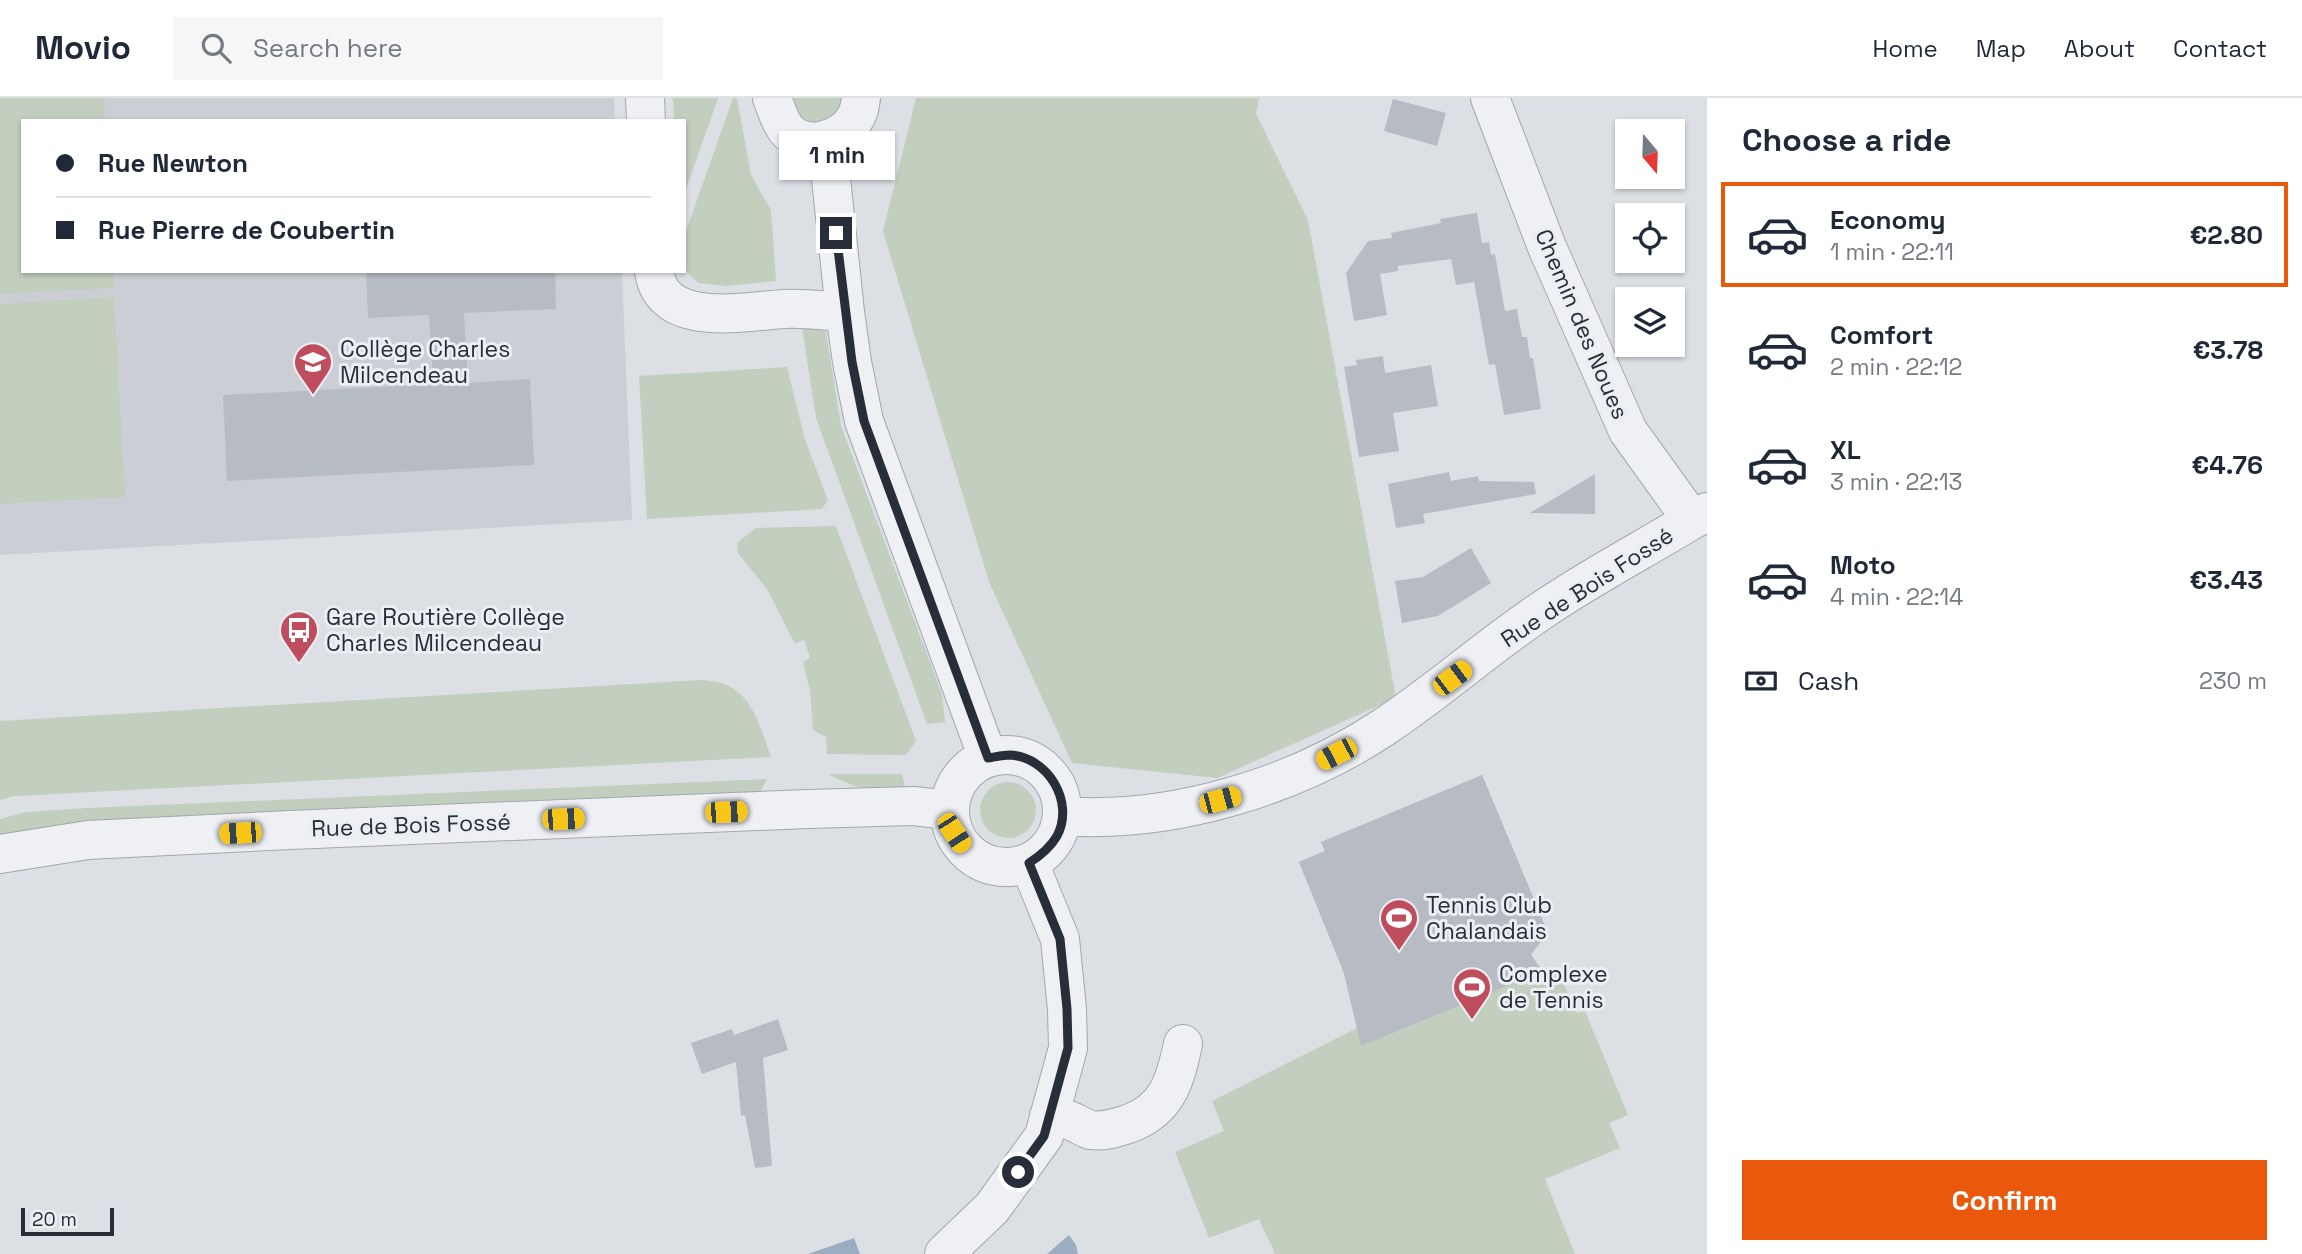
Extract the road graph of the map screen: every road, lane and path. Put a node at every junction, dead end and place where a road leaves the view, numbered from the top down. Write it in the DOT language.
graph roads {
  1 [pos="645,98"];
  2 [pos="772,98"];
  3 [pos="861,98"];
  4 [pos="1490,98"];
  5 [pos="646,119"];
  6 [pos="827,140"];
  7 [pos="655,273"];
  8 [pos="845,312"];
  9 [pos="1699,516"];
  10 [pos="988,758"];
  11 [pos="949,810"];
  12 [pos="1063,816"];
  13 [pos="0,854"];
  14 [pos="1029,863"];
  15 [pos="1183,1044"];
  16 [pos="1049,1116"];
  17 [pos="944,1254"];
  1 -- 5 [label="street"];
  2 -- 6 [label="street"];
  3 -- 6 [label="street"];
  4 -- 9 [label="street, Chemin des Noues"];
  6 -- 8 [label="street"];
  7 -- 8 [label="street"];
  8 -- 10 [label="street"];
  9 -- 12 [label="street, Rue de Bois Fossé"];
  10 -- 11 [label="street"];
  10 -- 12 [label="street"];
  11 -- 13 [label="street, Rue de Bois Fossé"];
  11 -- 14 [label="street"];
  12 -- 14 [label="street"];
  14 -- 16 [label="street"];
  15 -- 16 [label="street"];
  16 -- 17 [label="street"];
}
